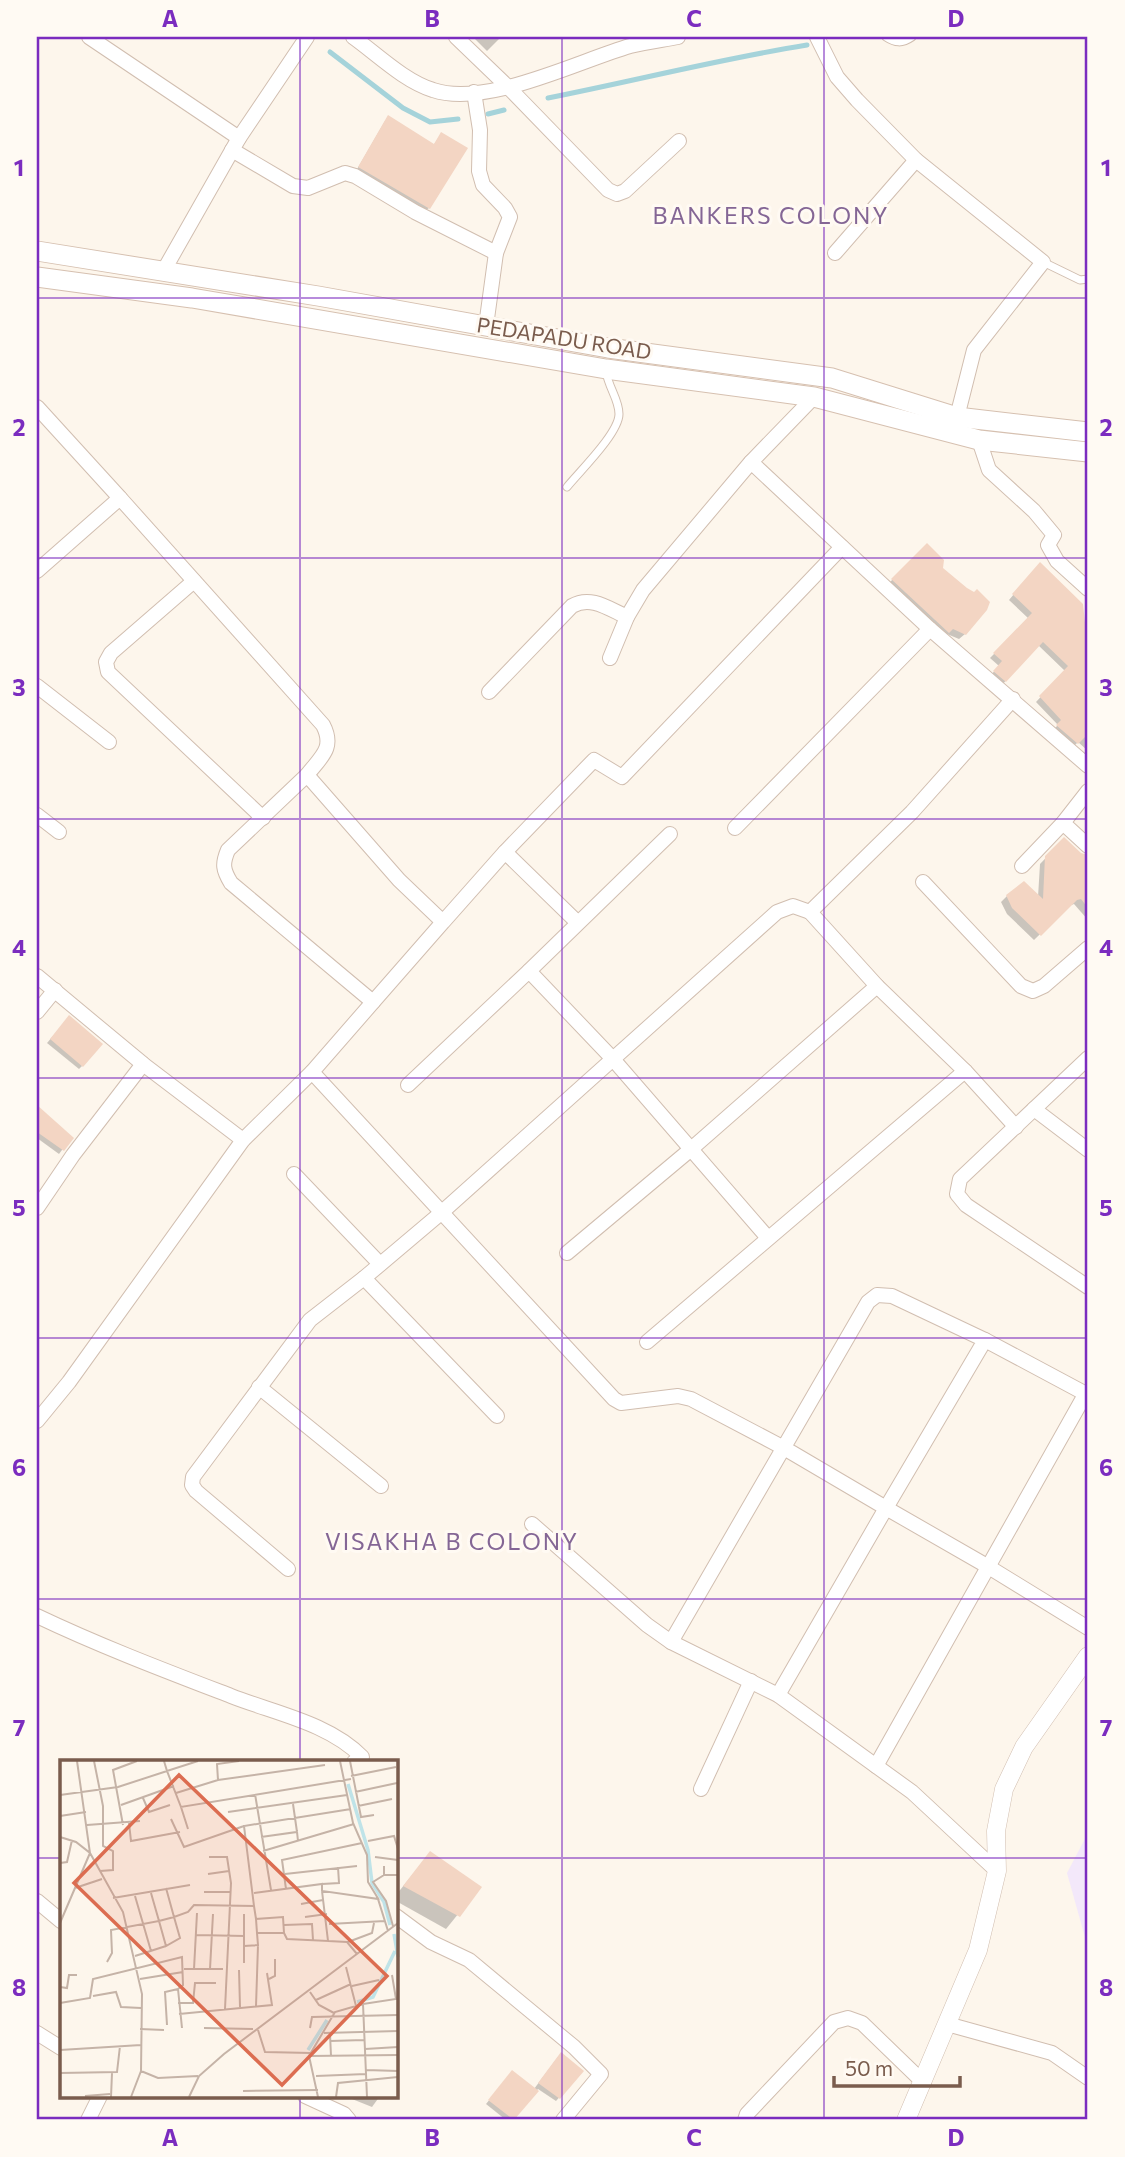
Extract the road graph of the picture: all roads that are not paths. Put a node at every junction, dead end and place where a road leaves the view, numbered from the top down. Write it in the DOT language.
graph roads {
  1 [pos="89,37"];
  2 [pos="307,37"];
  3 [pos="353,37"];
  4 [pos="456,37"];
  5 [pos="678,37"];
  6 [pos="817,37"];
  7 [pos="886,37"];
  8 [pos="912,37"];
  9 [pos="626,41"];
  10 [pos="509,88"];
  11 [pos="474,92"];
  12 [pos="679,141"];
  13 [pos="236,144"];
  14 [pos="916,160"];
  15 [pos="37,251"];
  16 [pos="496,253"];
  17 [pos="835,253"];
  18 [pos="1042,262"];
  19 [pos="164,270"];
  20 [pos="37,277"];
  21 [pos="1088,279"];
  22 [pos="486,326"];
  23 [pos="606,369"];
  24 [pos="814,397"];
  25 [pos="37,407"];
  26 [pos="957,416"];
  27 [pos="1088,432"];
  28 [pos="979,440"];
  29 [pos="1088,452"];
  30 [pos="751,463"];
  31 [pos="567,486"];
  32 [pos="120,498"];
  33 [pos="842,547"];
  34 [pos="37,571"];
  35 [pos="194,581"];
  36 [pos="1088,589"];
  37 [pos="627,617"];
  38 [pos="930,629"];
  39 [pos="610,658"];
  40 [pos="37,686"];
  41 [pos="489,692"];
  42 [pos="1013,699"];
  43 [pos="109,741"];
  44 [pos="1088,766"];
  45 [pos="307,775"];
  46 [pos="1088,791"];
  47 [pos="37,815"];
  48 [pos="263,818"];
  49 [pos="1063,823"];
  50 [pos="735,828"];
  51 [pos="59,832"];
  52 [pos="670,834"];
  53 [pos="1088,846"];
  54 [pos="505,852"];
  55 [pos="1022,866"];
  56 [pos="923,882"];
  57 [pos="810,912"];
  58 [pos="443,922"];
  59 [pos="577,922"];
  60 [pos="1088,948"];
  61 [pos="529,971"];
  62 [pos="37,976"];
  63 [pos="877,986"];
  64 [pos="55,990"];
  65 [pos="373,1002"];
  66 [pos="37,1012"];
  67 [pos="612,1058"];
  68 [pos="1088,1058"];
  69 [pos="143,1064"];
  70 [pos="965,1071"];
  71 [pos="312,1072"];
  72 [pos="408,1085"];
  73 [pos="1034,1109"];
  74 [pos="1016,1127"];
  75 [pos="243,1140"];
  76 [pos="690,1150"];
  77 [pos="1088,1150"];
  78 [pos="295,1174"];
  79 [pos="37,1208"];
  80 [pos="441,1213"];
  81 [pos="768,1238"];
  82 [pos="567,1253"];
  83 [pos="380,1264"];
  84 [pos="364,1278"];
  85 [pos="1088,1287"];
  86 [pos="985,1340"];
  87 [pos="647,1342"];
  88 [pos="259,1387"];
  89 [pos="1087,1394"];
  90 [pos="497,1416"];
  91 [pos="37,1421"];
  92 [pos="784,1448"];
  93 [pos="381,1486"];
  94 [pos="886,1508"];
  95 [pos="532,1524"];
  96 [pos="987,1566"];
  97 [pos="288,1569"];
  98 [pos="37,1616"];
  99 [pos="1088,1628"];
  100 [pos="671,1642"];
  101 [pos="1088,1656"];
  102 [pos="751,1682"];
  103 [pos="778,1695"];
  104 [pos="357,1760"];
  105 [pos="876,1766"];
  106 [pos="701,1789"];
  107 [pos="997,1871"];
  108 [pos="37,1901"];
  109 [pos="397,1917"];
  110 [pos="60,1919"];
  111 [pos="947,2024"];
  112 [pos="37,2033"];
  113 [pos="60,2047"];
  114 [pos="1088,2078"];
  115 [pos="923,2083"];
  116 [pos="99,2098"];
  117 [pos="309,2098"];
  118 [pos="88,2120"];
  119 [pos="349,2120"];
  120 [pos="564,2120"];
  121 [pos="745,2120"];
  122 [pos="906,2120"];
  1 -- 13 [label="street"];
  2 -- 13 [label="street"];
  3 -- 11 [label="street"];
  4 -- 10 [label="street"];
  5 -- 9 [label="street"];
  6 -- 14 [label="street"];
  7 -- 8 [label="lane"];
  9 -- 10 [label="street"];
  10 -- 11 [label="street"];
  10 -- 12 [label="street"];
  11 -- 16 [label="street"];
  13 -- 16 [label="street"];
  13 -- 19 [label="street"];
  14 -- 17 [label="street"];
  14 -- 18 [label="street"];
  15 -- 19 [label="main road, PEDAPADU ROAD"];
  16 -- 22 [label="street"];
  18 -- 21 [label="lane"];
  18 -- 26 [label="street"];
  19 -- 22 [label="main road, PEDAPADU ROAD"];
  20 -- 23 [label="main road, PEDAPADU ROAD"];
  22 -- 26 [label="main road, PEDAPADU ROAD"];
  23 -- 24 [label="main road, PEDAPADU ROAD"];
  23 -- 31 [label="lane"];
  24 -- 28 [label="main road, PEDAPADU ROAD"];
  24 -- 30 [label="street"];
  25 -- 32 [label="street"];
  26 -- 27 [label="main road, PEDAPADU ROAD"];
  28 -- 29 [label="main road, PEDAPADU ROAD"];
  28 -- 36 [label="street"];
  30 -- 33 [label="street"];
  30 -- 37 [label="street"];
  32 -- 34 [label="street"];
  32 -- 35 [label="street"];
  33 -- 38 [label="street"];
  33 -- 54 [label="street"];
  35 -- 45 [label="street"];
  35 -- 48 [label="street"];
  37 -- 39 [label="street"];
  37 -- 41 [label="street"];
  38 -- 42 [label="street"];
  38 -- 50 [label="street"];
  40 -- 43 [label="street"];
  42 -- 44 [label="street"];
  42 -- 57 [label="street"];
  45 -- 48 [label="street"];
  45 -- 58 [label="street"];
  46 -- 49 [label="street"];
  47 -- 51 [label="street"];
  48 -- 65 [label="street"];
  49 -- 53 [label="street"];
  49 -- 55 [label="street"];
  52 -- 59 [label="street"];
  54 -- 58 [label="street"];
  54 -- 59 [label="street"];
  56 -- 60 [label="street"];
  57 -- 63 [label="street"];
  57 -- 67 [label="street"];
  58 -- 65 [label="street"];
  59 -- 61 [label="street"];
  61 -- 67 [label="street"];
  61 -- 72 [label="street"];
  62 -- 64 [label="street"];
  63 -- 70 [label="street"];
  63 -- 76 [label="street"];
  64 -- 66 [label="street"];
  64 -- 69 [label="street"];
  65 -- 71 [label="street"];
  67 -- 76 [label="street"];
  67 -- 80 [label="street"];
  68 -- 73 [label="street"];
  69 -- 75 [label="street"];
  69 -- 79 [label="street"];
  70 -- 74 [label="street"];
  70 -- 81 [label="street"];
  71 -- 75 [label="street"];
  71 -- 80 [label="street"];
  73 -- 74 [label="street"];
  73 -- 77 [label="street"];
  74 -- 85 [label="street"];
  75 -- 91 [label="street"];
  76 -- 81 [label="street"];
  76 -- 82 [label="street"];
  78 -- 83 [label="street"];
  80 -- 83 [label="street"];
  80 -- 92 [label="street"];
  81 -- 87 [label="street"];
  83 -- 84 [label="street"];
  84 -- 88 [label="street"];
  84 -- 90 [label="street"];
  86 -- 89 [label="street"];
  86 -- 92 [label="street"];
  86 -- 94 [label="street"];
  88 -- 93 [label="street"];
  88 -- 97 [label="street"];
  89 -- 96 [label="street"];
  92 -- 94 [label="street"];
  92 -- 100 [label="street"];
  94 -- 96 [label="street"];
  94 -- 103 [label="street"];
  95 -- 100 [label="street"];
  96 -- 99 [label="street"];
  96 -- 105 [label="street"];
  98 -- 104 [label="street"];
  100 -- 102 [label="street"];
  101 -- 107 [label="street"];
  102 -- 103 [label="street"];
  102 -- 106 [label="street"];
  103 -- 105 [label="street"];
  105 -- 107 [label="street"];
  107 -- 111 [label="street"];
  108 -- 110 [label="street"];
  109 -- 120 [label="street"];
  111 -- 114 [label="street"];
  111 -- 115 [label="street"];
  112 -- 113 [label="street"];
  115 -- 121 [label="street"];
  115 -- 122 [label="street"];
  116 -- 118 [label="street"];
  117 -- 119 [label="street"];
}
